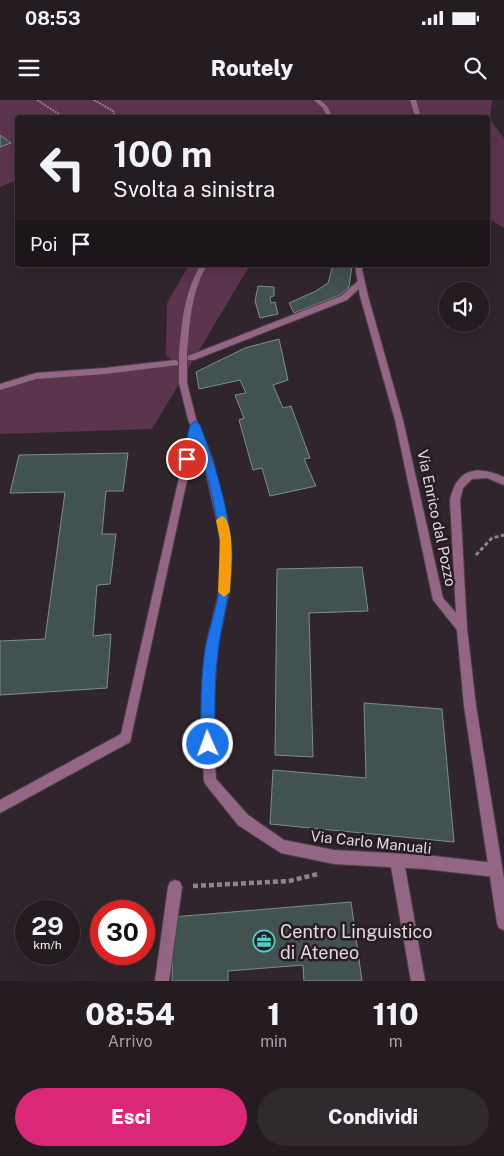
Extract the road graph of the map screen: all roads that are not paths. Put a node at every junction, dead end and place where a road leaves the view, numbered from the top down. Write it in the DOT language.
graph roads {
  1 [pos="317,100"];
  2 [pos="413,100"];
  3 [pos="329,115"];
  4 [pos="418,115"];
  5 [pos="203,267"];
  6 [pos="358,267"];
  7 [pos="360,283"];
  8 [pos="191,358"];
  9 [pos="179,366"];
  10 [pos="0,387"];
  11 [pos="195,425"];
  12 [pos="504,481"];
  13 [pos="462,628"];
  14 [pos="0,807"];
  15 [pos="397,861"];
  16 [pos="495,870"];
  17 [pos="175,887"];
  18 [pos="504,922"];
  19 [pos="162,981"];
  20 [pos="418,981"];
  1 -- 3 [label="street"];
  2 -- 4 [label="street"];
  5 -- 9 [label="street, Via Carlo Manuali, bridge"];
  6 -- 7 [label="street, Via Enrico dal Pozzo"];
  7 -- 8 [label="street"];
  7 -- 13 [label="street, Via Enrico dal Pozzo"];
  9 -- 10 [label="street"];
  9 -- 11 [label="street, Via Carlo Manuali"];
  11 -- 14 [label="street"];
  11 -- 15 [label="street, Via Carlo Manuali"];
  12 -- 13 [label="street"];
  13 -- 16 [label="street"];
  15 -- 16 [label="street, Via Carlo Manuali"];
  15 -- 20 [label="street"];
  16 -- 18 [label="street"];
  17 -- 19 [label="street"];
}
